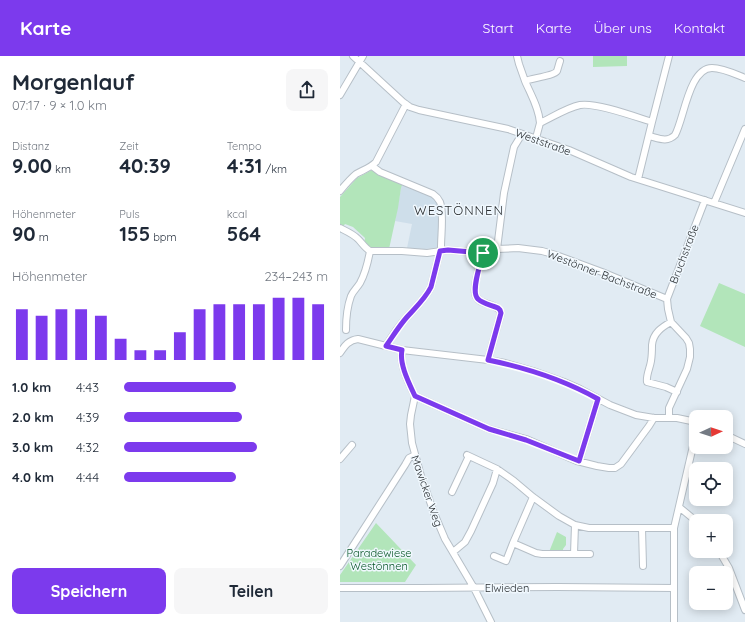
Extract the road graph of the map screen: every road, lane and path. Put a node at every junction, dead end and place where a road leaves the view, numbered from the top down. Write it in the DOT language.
graph roads {
  1 [pos="353,56"];
  2 [pos="363,56"];
  3 [pos="517,56"];
  4 [pos="669,56"];
  5 [pos="560,61"];
  6 [pos="360,62"];
  7 [pos="745,78"];
  8 [pos="525,81"];
  9 [pos="340,94"];
  10 [pos="406,104"];
  11 [pos="652,122"];
  12 [pos="540,123"];
  13 [pos="745,129"];
  14 [pos="522,134"];
  15 [pos="649,136"];
  16 [pos="536,138"];
  17 [pos="372,166"];
  18 [pos="638,179"];
  19 [pos="340,191"];
  20 [pos="705,200"];
  21 [pos="714,203"];
  22 [pos="745,213"];
  23 [pos="340,228"];
  24 [pos="440,249"];
  25 [pos="498,249"];
  26 [pos="370,251"];
  27 [pos="483,253"];
  28 [pos="667,299"];
  29 [pos="671,322"];
  30 [pos="343,330"];
  31 [pos="351,340"];
  32 [pos="386,346"];
  33 [pos="402,350"];
  34 [pos="340,352"];
  35 [pos="488,360"];
  36 [pos="677,392"];
  37 [pos="415,396"];
  38 [pos="598,399"];
  39 [pos="654,418"];
  40 [pos="669,418"];
  41 [pos="689,421"];
  42 [pos="733,438"];
  43 [pos="745,444"];
  44 [pos="352,445"];
  45 [pos="691,454"];
  46 [pos="415,455"];
  47 [pos="340,459"];
  48 [pos="579,461"];
  49 [pos="497,469"];
  50 [pos="452,492"];
  51 [pos="533,497"];
  52 [pos="679,507"];
  53 [pos="689,515"];
  54 [pos="575,525"];
  55 [pos="642,528"];
  56 [pos="674,528"];
  57 [pos="513,542"];
  58 [pos="453,552"];
  59 [pos="574,554"];
  60 [pos="590,554"];
  61 [pos="494,556"];
  62 [pos="723,558"];
  63 [pos="340,566"];
  64 [pos="643,566"];
  65 [pos="340,588"];
  66 [pos="474,588"];
  67 [pos="674,588"];
  68 [pos="745,610"];
  69 [pos="491,622"];
  70 [pos="674,622"];
  1 -- 6 [label="street, Weststraße"];
  2 -- 6 [label="street"];
  3 -- 8 [label="street"];
  4 -- 11 [label="street"];
  5 -- 8 [label="street"];
  6 -- 9 [label="street"];
  6 -- 10 [label="street, Weststraße"];
  7 -- 15 [label="street"];
  8 -- 12 [label="street"];
  10 -- 14 [label="street, Weststraße"];
  10 -- 17 [label="street"];
  11 -- 12 [label="street"];
  11 -- 15 [label="street"];
  12 -- 16 [label="street"];
  13 -- 21 [label="street"];
  14 -- 16 [label="street, Weststraße"];
  14 -- 25 [label="street"];
  15 -- 18 [label="street"];
  16 -- 18 [label="street, Weststraße"];
  17 -- 19 [label="street"];
  17 -- 24 [label="street"];
  18 -- 20 [label="street, Weststraße"];
  20 -- 21 [label="street, Weststraße"];
  20 -- 28 [label="street, Bruchstraße"];
  21 -- 22 [label="street, Weststraße"];
  23 -- 26 [label="street"];
  24 -- 26 [label="street, Westönner Bachstraße"];
  24 -- 27 [label="street, Westönner Bachstraße"];
  24 -- 32 [label="street"];
  25 -- 27 [label="street, Westönner Bachstraße"];
  25 -- 28 [label="street, Westönner Bachstraße"];
  26 -- 30 [label="street"];
  27 -- 35 [label="street"];
  28 -- 29 [label="street"];
  29 -- 36 [label="street"];
  29 -- 36 [label="street"];
  30 -- 31 [label="street"];
  31 -- 32 [label="street"];
  31 -- 34 [label="street"];
  32 -- 33 [label="street"];
  33 -- 35 [label="street"];
  33 -- 37 [label="street"];
  35 -- 38 [label="street"];
  36 -- 40 [label="street"];
  37 -- 46 [label="street, Mawicker Weg"];
  37 -- 48 [label="street"];
  38 -- 39 [label="street"];
  38 -- 48 [label="street"];
  39 -- 40 [label="street"];
  39 -- 48 [label="street"];
  40 -- 41 [label="street"];
  42 -- 43 [label="street"];
  44 -- 47 [label="street"];
  45 -- 52 [label="street"];
  46 -- 58 [label="street, Mawicker Weg"];
  46 -- 63 [label="street"];
  49 -- 50 [label="street"];
  49 -- 51 [label="street"];
  49 -- 58 [label="street"];
  51 -- 54 [label="street"];
  51 -- 57 [label="street"];
  52 -- 53 [label="street"];
  52 -- 56 [label="street"];
  54 -- 55 [label="street"];
  54 -- 59 [label="street"];
  55 -- 56 [label="street"];
  55 -- 64 [label="street"];
  56 -- 67 [label="street"];
  57 -- 59 [label="street"];
  57 -- 61 [label="street"];
  58 -- 66 [label="street, Mawicker Weg"];
  59 -- 60 [label="street"];
  62 -- 68 [label="street"];
  65 -- 66 [label="street, Elwieden"];
  66 -- 67 [label="street, Elwieden"];
  66 -- 69 [label="street, Mawicker Weg"];
  67 -- 70 [label="street"];
}
